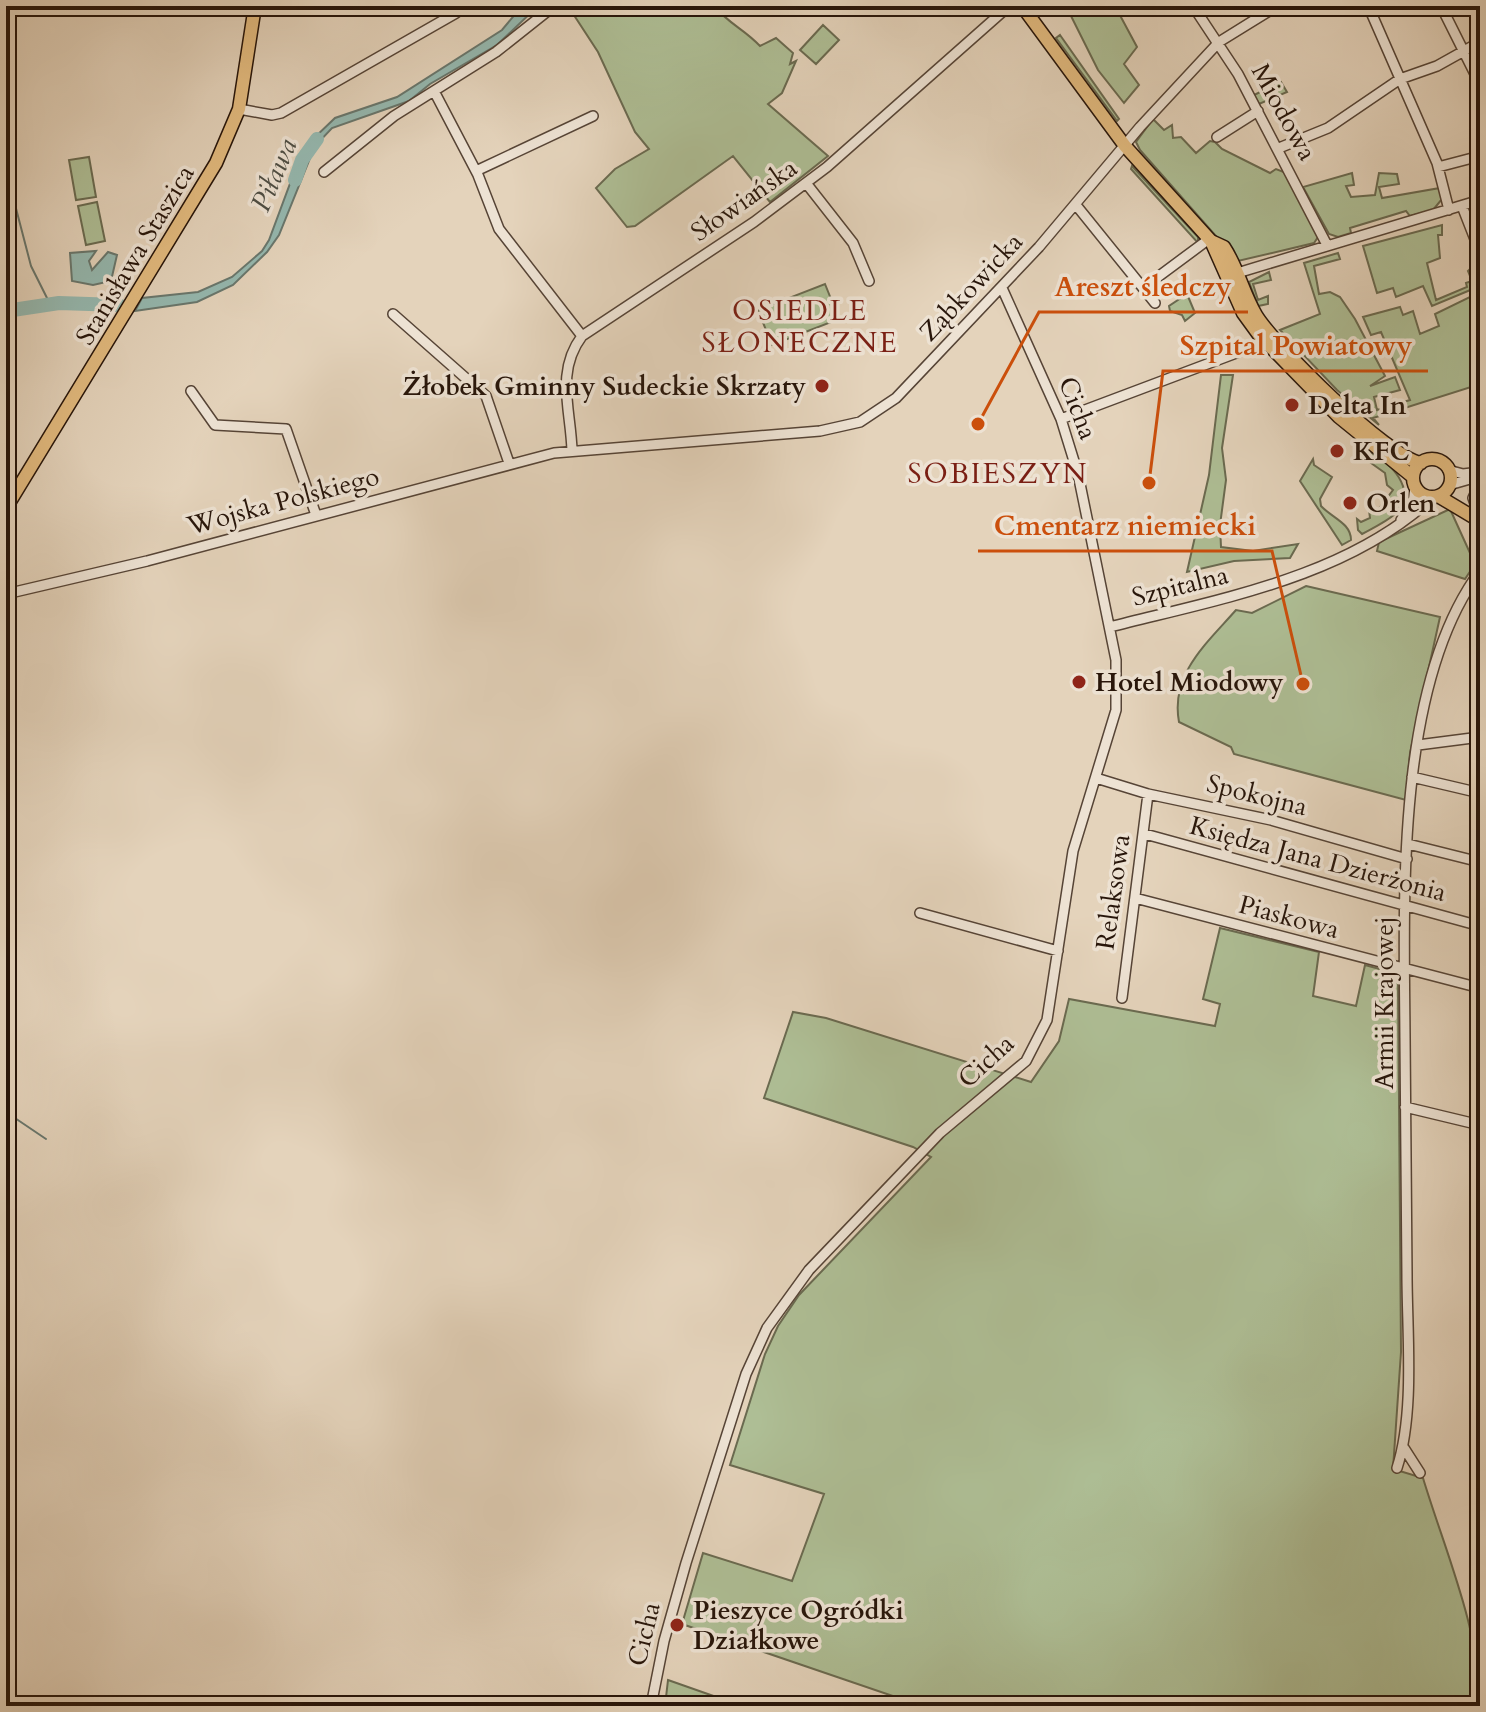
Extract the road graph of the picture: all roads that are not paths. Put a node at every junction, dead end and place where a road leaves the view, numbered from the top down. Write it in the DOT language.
graph roads {
  1 [pos="255,6"];
  2 [pos="554,6"];
  3 [pos="1009,6"];
  4 [pos="1022,6"];
  5 [pos="1193,6"];
  6 [pos="1277,6"];
  7 [pos="1441,6"];
  8 [pos="1370,10"];
  9 [pos="456,13"];
  10 [pos="1219,42"];
  11 [pos="1480,42"];
  12 [pos="1463,50"];
  13 [pos="1400,79"];
  14 [pos="1480,84"];
  15 [pos="434,91"];
  16 [pos="239,109"];
  17 [pos="1258,111"];
  18 [pos="593,116"];
  19 [pos="1140,127"];
  20 [pos="1115,132"];
  21 [pos="1217,137"];
  22 [pos="1125,146"];
  23 [pos="1279,148"];
  24 [pos="1480,156"];
  25 [pos="1438,167"];
  26 [pos="476,171"];
  27 [pos="324,172"];
  28 [pos="806,183"];
  29 [pos="1480,200"];
  30 [pos="1076,205"];
  31 [pos="1462,206"];
  32 [pos="1449,210"];
  33 [pos="1210,240"];
  34 [pos="1327,245"];
  35 [pos="1480,252"];
  36 [pos="1233,274"];
  37 [pos="869,281"];
  38 [pos="1002,288"];
  39 [pos="1143,288"];
  40 [pos="1155,303"];
  41 [pos="393,314"];
  42 [pos="582,336"];
  43 [pos="1268,338"];
  44 [pos="1314,384"];
  45 [pos="191,391"];
  46 [pos="1061,419"];
  47 [pos="572,451"];
  48 [pos="509,463"];
  49 [pos="1421,463"];
  50 [pos="1448,470"];
  51 [pos="1480,474"];
  52 [pos="1414,482"];
  53 [pos="1480,483"];
  54 [pos="1442,492"];
  55 [pos="6,508"];
  56 [pos="316,515"];
  57 [pos="1480,520"];
  58 [pos="1390,529"];
  59 [pos="1480,571"];
  60 [pos="6,594"];
  61 [pos="1110,627"];
  62 [pos="1480,737"];
  63 [pos="1418,745"];
  64 [pos="1412,777"];
  65 [pos="1096,778"];
  66 [pos="1480,793"];
  67 [pos="1148,794"];
  68 [pos="1145,834"];
  69 [pos="1408,844"];
  70 [pos="1407,859"];
  71 [pos="1480,862"];
  72 [pos="1135,898"];
  73 [pos="1406,907"];
  74 [pos="920,913"];
  75 [pos="1480,926"];
  76 [pos="1058,951"];
  77 [pos="1404,969"];
  78 [pos="1480,988"];
  79 [pos="1122,998"];
  80 [pos="1405,1107"];
  81 [pos="1480,1125"];
  82 [pos="1404,1448"];
  83 [pos="1397,1468"];
  84 [pos="1420,1473"];
  85 [pos="651,1706"];
  1 -- 16 [label="main road, Stanisława Staszica"];
  2 -- 15 [label="street"];
  3 -- 28 [label="street, Słowiańska"];
  4 -- 20 [label="main road"];
  5 -- 10 [label="street, Miodowa"];
  6 -- 10 [label="street, Ząbkowicka"];
  7 -- 12 [label="street"];
  8 -- 13 [label="street"];
  9 -- 16 [label="street"];
  10 -- 17 [label="street, Miodowa"];
  10 -- 19 [label="street, Ząbkowicka"];
  11 -- 12 [label="street"];
  12 -- 13 [label="street"];
  12 -- 14 [label="street"];
  13 -- 23 [label="street"];
  13 -- 25 [label="street"];
  15 -- 26 [label="street"];
  15 -- 27 [label="street"];
  16 -- 55 [label="main road, Stanisława Staszica"];
  17 -- 21 [label="street"];
  17 -- 23 [label="street, Miodowa"];
  18 -- 26 [label="street"];
  19 -- 20 [label="street"];
  19 -- 22 [label="street, Ząbkowicka"];
  20 -- 22 [label="main road"];
  22 -- 30 [label="street, Ząbkowicka"];
  22 -- 33 [label="main road"];
  23 -- 34 [label="street, Miodowa"];
  24 -- 25 [label="street"];
  25 -- 32 [label="street"];
  26 -- 42 [label="street"];
  28 -- 37 [label="street"];
  28 -- 42 [label="street, Słowiańska"];
  29 -- 31 [label="street"];
  30 -- 38 [label="street, Ząbkowicka"];
  30 -- 39 [label="street"];
  31 -- 32 [label="street"];
  31 -- 35 [label="street"];
  32 -- 34 [label="street"];
  33 -- 36 [label="main road"];
  33 -- 39 [label="street"];
  34 -- 36 [label="street"];
  36 -- 43 [label="main road"];
  38 -- 46 [label="street, Cicha"];
  38 -- 47 [label="street, Ząbkowicka"];
  39 -- 40 [label="street"];
  41 -- 48 [label="street"];
  42 -- 47 [label="street"];
  43 -- 44 [label="main road"];
  43 -- 46 [label="street"];
  44 -- 49 [label="main road"];
  44 -- 52 [label="main road"];
  45 -- 56 [label="street"];
  46 -- 61 [label="street, Cicha"];
  47 -- 48 [label="street, Wojska Polskiego"];
  48 -- 56 [label="street, Wojska Polskiego"];
  49 -- 50 [label="main road"];
  49 -- 52 [label="main road"];
  50 -- 51 [label="street"];
  50 -- 54 [label="main road"];
  51 -- 54 [label="street"];
  52 -- 54 [label="main road"];
  52 -- 58 [label="street, Szpitalna"];
  53 -- 57 [label="street"];
  54 -- 57 [label="main road"];
  54 -- 58 [label="street, Szpitalna"];
  56 -- 60 [label="street, Wojska Polskiego"];
  58 -- 61 [label="street, Szpitalna"];
  59 -- 63 [label="street, Armii Krajowej"];
  61 -- 65 [label="street, Cicha"];
  62 -- 63 [label="street"];
  63 -- 64 [label="street, Armii Krajowej"];
  64 -- 66 [label="street"];
  64 -- 69 [label="street, Armii Krajowej"];
  65 -- 67 [label="street, Spokojna"];
  65 -- 76 [label="street, Cicha"];
  67 -- 68 [label="street, Relaksowa"];
  67 -- 70 [label="street, Spokojna"];
  68 -- 72 [label="street, Relaksowa"];
  68 -- 73 [label="street, Księdza Jana Dzierżonia"];
  69 -- 70 [label="street, Armii Krajowej"];
  69 -- 71 [label="street"];
  70 -- 73 [label="street, Armii Krajowej"];
  72 -- 77 [label="street, Piaskowa"];
  72 -- 79 [label="street, Relaksowa"];
  73 -- 75 [label="street, Księdza Jana Dzierżonia"];
  73 -- 77 [label="street, Armii Krajowej"];
  74 -- 76 [label="street"];
  76 -- 85 [label="street, Cicha"];
  77 -- 78 [label="street, Piaskowa"];
  77 -- 80 [label="street, Armii Krajowej"];
  80 -- 81 [label="street"];
  80 -- 82 [label="street, Armii Krajowej"];
  82 -- 83 [label="street, Armii Krajowej"];
  82 -- 84 [label="street"];
}
